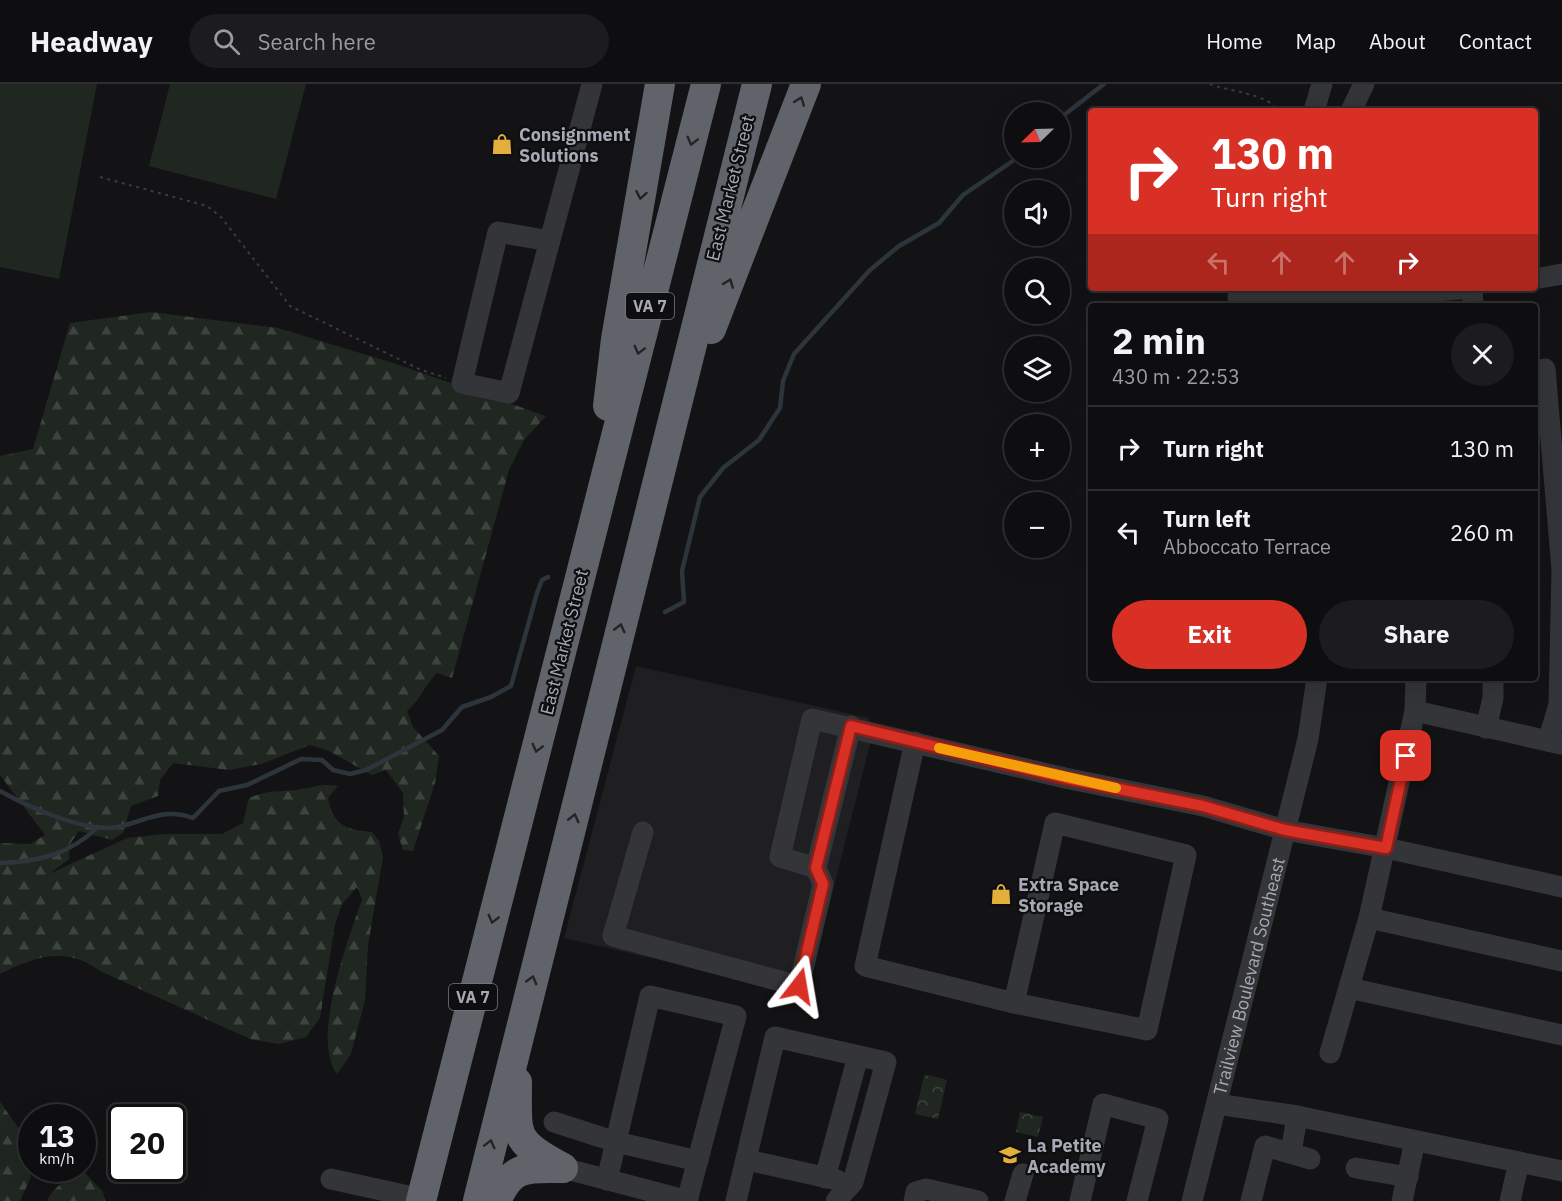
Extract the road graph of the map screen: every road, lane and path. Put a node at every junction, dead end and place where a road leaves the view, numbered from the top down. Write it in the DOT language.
graph roads {
  1 [pos="592,84"];
  2 [pos="660,84"];
  3 [pos="706,84"];
  4 [pos="757,84"];
  5 [pos="807,84"];
  6 [pos="1210,84"];
  7 [pos="1322,84"];
  8 [pos="1364,84"];
  9 [pos="1276,108"];
  10 [pos="1315,108"];
  11 [pos="1352,108"];
  12 [pos="100,177"];
  13 [pos="550,241"];
  14 [pos="1562,263"];
  15 [pos="1538,267"];
  16 [pos="1562,274"];
  17 [pos="1538,278"];
  18 [pos="1435,291"];
  19 [pos="1238,297"];
  20 [pos="1296,297"];
  21 [pos="1547,369"];
  22 [pos="462,383"];
  23 [pos="662,455"];
  24 [pos="593,528"];
  25 [pos="1317,681"];
  26 [pos="1416,681"];
  27 [pos="1493,681"];
  28 [pos="1415,711"];
  29 [pos="851,726"];
  30 [pos="1486,728"];
  31 [pos="915,742"];
  32 [pos="1555,743"];
  33 [pos="1285,830"];
  34 [pos="643,832"];
  35 [pos="1386,848"];
  36 [pos="816,868"];
  37 [pos="1562,888"];
  38 [pos="1369,918"];
  39 [pos="1562,961"];
  40 [pos="1349,988"];
  41 [pos="1014,1004"];
  42 [pos="1562,1035"];
  43 [pos="518,1037"];
  44 [pos="1330,1053"];
  45 [pos="858,1056"];
  46 [pos="1217,1104"];
  47 [pos="1296,1116"];
  48 [pos="554,1122"];
  49 [pos="1415,1141"];
  50 [pos="616,1142"];
  51 [pos="747,1160"];
  52 [pos="698,1161"];
  53 [pos="1519,1162"];
  54 [pos="563,1168"];
  55 [pos="1356,1168"];
  56 [pos="1562,1171"];
  57 [pos="1023,1174"];
  58 [pos="1408,1177"];
  59 [pos="825,1178"];
  60 [pos="331,1179"];
  61 [pos="607,1180"];
  62 [pos="853,1182"];
  63 [pos="422,1200"];
  64 [pos="478,1201"];
  65 [pos="496,1201"];
  66 [pos="688,1201"];
  67 [pos="736,1201"];
  68 [pos="836,1201"];
  69 [pos="914,1201"];
  70 [pos="978,1201"];
  71 [pos="1016,1201"];
  72 [pos="1080,1201"];
  73 [pos="1137,1201"];
  74 [pos="1192,1201"];
  75 [pos="1251,1201"];
  76 [pos="1402,1201"];
  77 [pos="1510,1201"];
  1 -- 13 [label="street"];
  2 -- 24 [label="highway, one-way"];
  3 -- 24 [label="highway, East Market Street / VA 7, one-way"];
  4 -- 23 [label="highway, East Market Street / VA 7"];
  23 -- 5 [label="highway, one-way"];
  6 -- 9 [label="path"];
  7 -- 10 [label="street"];
  8 -- 11 [label="street"];
  12 -- 22 [label="path"];
  13 -- 22 [label="street"];
  13 -- 22 [label="street"];
  14 -- 15 [label="street"];
  16 -- 17 [label="street"];
  18 -- 20 [label="street"];
  19 -- 20 [label="street"];
  21 -- 32 [label="street"];
  43 -- 23 [label="highway, East Market Street / VA 7, one-way"];
  24 -- 63 [label="highway, East Market Street / VA 7, one-way"];
  25 -- 33 [label="street, Trailview Boulevard Southeast"];
  26 -- 28 [label="street"];
  27 -- 30 [label="street"];
  28 -- 30 [label="street"];
  28 -- 35 [label="street"];
  29 -- 31 [label="street"];
  29 -- 36 [label="street"];
  29 -- 36 [label="street"];
  30 -- 32 [label="street"];
  31 -- 33 [label="street"];
  31 -- 41 [label="street"];
  33 -- 35 [label="street"];
  33 -- 46 [label="street, Trailview Boulevard Southeast"];
  34 -- 36 [label="street"];
  35 -- 37 [label="street"];
  35 -- 38 [label="street"];
  38 -- 39 [label="street"];
  38 -- 40 [label="street"];
  40 -- 42 [label="street"];
  40 -- 44 [label="street"];
  41 -- 41 [label="street"];
  43 -- 54 [label="highway"];
  64 -- 43 [label="highway, East Market Street / VA 7, one-way"];
  45 -- 51 [label="street"];
  45 -- 59 [label="street"];
  45 -- 62 [label="street"];
  46 -- 47 [label="street"];
  46 -- 74 [label="street, Trailview Boulevard Southeast"];
  47 -- 49 [label="street"];
  47 -- 75 [label="street"];
  48 -- 50 [label="street"];
  49 -- 53 [label="street"];
  49 -- 58 [label="street"];
  50 -- 52 [label="street"];
  50 -- 52 [label="street"];
  50 -- 61 [label="street"];
  51 -- 59 [label="street"];
  51 -- 67 [label="street"];
  52 -- 66 [label="street"];
  53 -- 56 [label="street"];
  53 -- 77 [label="street"];
  54 -- 61 [label="street"];
  54 -- 65 [label="highway"];
  55 -- 58 [label="street"];
  57 -- 71 [label="street"];
  58 -- 76 [label="street"];
  59 -- 62 [label="street"];
  60 -- 63 [label="street"];
  61 -- 66 [label="street"];
  62 -- 68 [label="street"];
  69 -- 70 [label="street"];
  72 -- 73 [label="street"];
}
